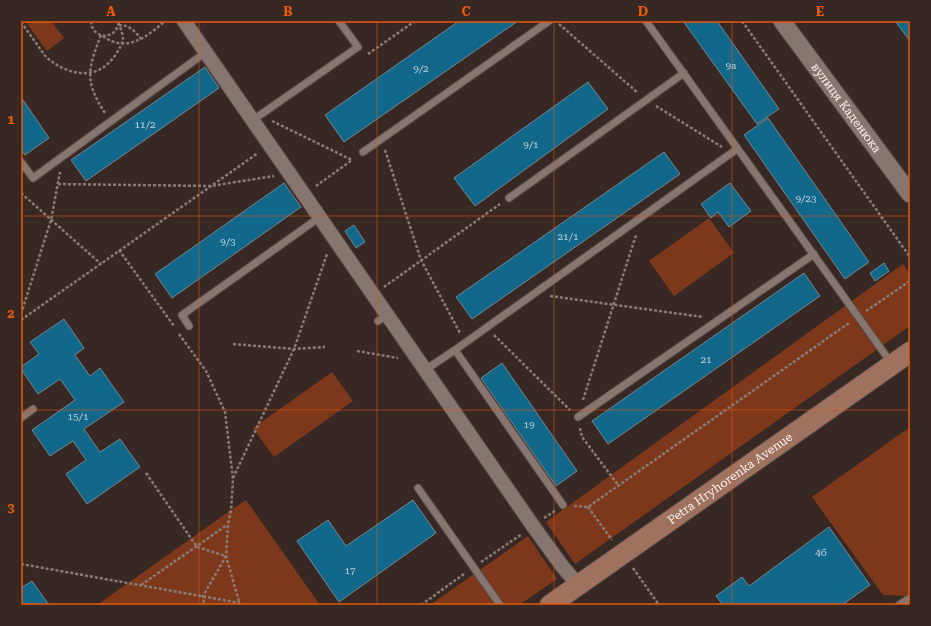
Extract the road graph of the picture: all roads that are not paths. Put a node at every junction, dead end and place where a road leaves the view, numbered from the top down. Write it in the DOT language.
graph roads {
  1 [pos="184,21"];
  2 [pos="339,21"];
  3 [pos="549,21"];
  4 [pos="646,21"];
  5 [pos="782,21"];
  6 [pos="206,52"];
  7 [pos="684,73"];
  8 [pos="253,120"];
  9 [pos="734,151"];
  10 [pos="363,152"];
  11 [pos="21,162"];
  12 [pos="910,194"];
  13 [pos="509,198"];
  14 [pos="320,217"];
  15 [pos="814,254"];
  16 [pos="189,326"];
  17 [pos="455,350"];
  18 [pos="910,352"];
  19 [pos="892,364"];
  20 [pos="423,366"];
  21 [pos="33,409"];
  22 [pos="578,417"];
  23 [pos="21,418"];
  24 [pos="418,488"];
  25 [pos="563,505"];
  26 [pos="579,586"];
  27 [pos="910,598"];
  28 [pos="500,605"];
  29 [pos="550,605"];
  30 [pos="899,605"];
  1 -- 6 [label="street"];
  2 -- 8 [label="lane"];
  3 -- 10 [label="lane"];
  4 -- 7 [label="lane"];
  5 -- 12 [label="street, вулиця Каденюка"];
  6 -- 8 [label="street"];
  6 -- 11 [label="lane"];
  7 -- 9 [label="lane"];
  7 -- 13 [label="lane"];
  8 -- 14 [label="street"];
  9 -- 15 [label="lane"];
  9 -- 17 [label="lane"];
  14 -- 16 [label="lane"];
  14 -- 20 [label="street"];
  15 -- 19 [label="lane"];
  15 -- 22 [label="lane"];
  17 -- 20 [label="lane"];
  17 -- 25 [label="lane"];
  18 -- 19 [label="main road, Petra Hryhorenka Аvenue"];
  19 -- 26 [label="main road, Petra Hryhorenka Аvenue"];
  20 -- 26 [label="street"];
  21 -- 23 [label="lane"];
  24 -- 28 [label="lane"];
  26 -- 29 [label="main road, Petra Hryhorenka Аvenue"];
  27 -- 30 [label="lane"];
}
